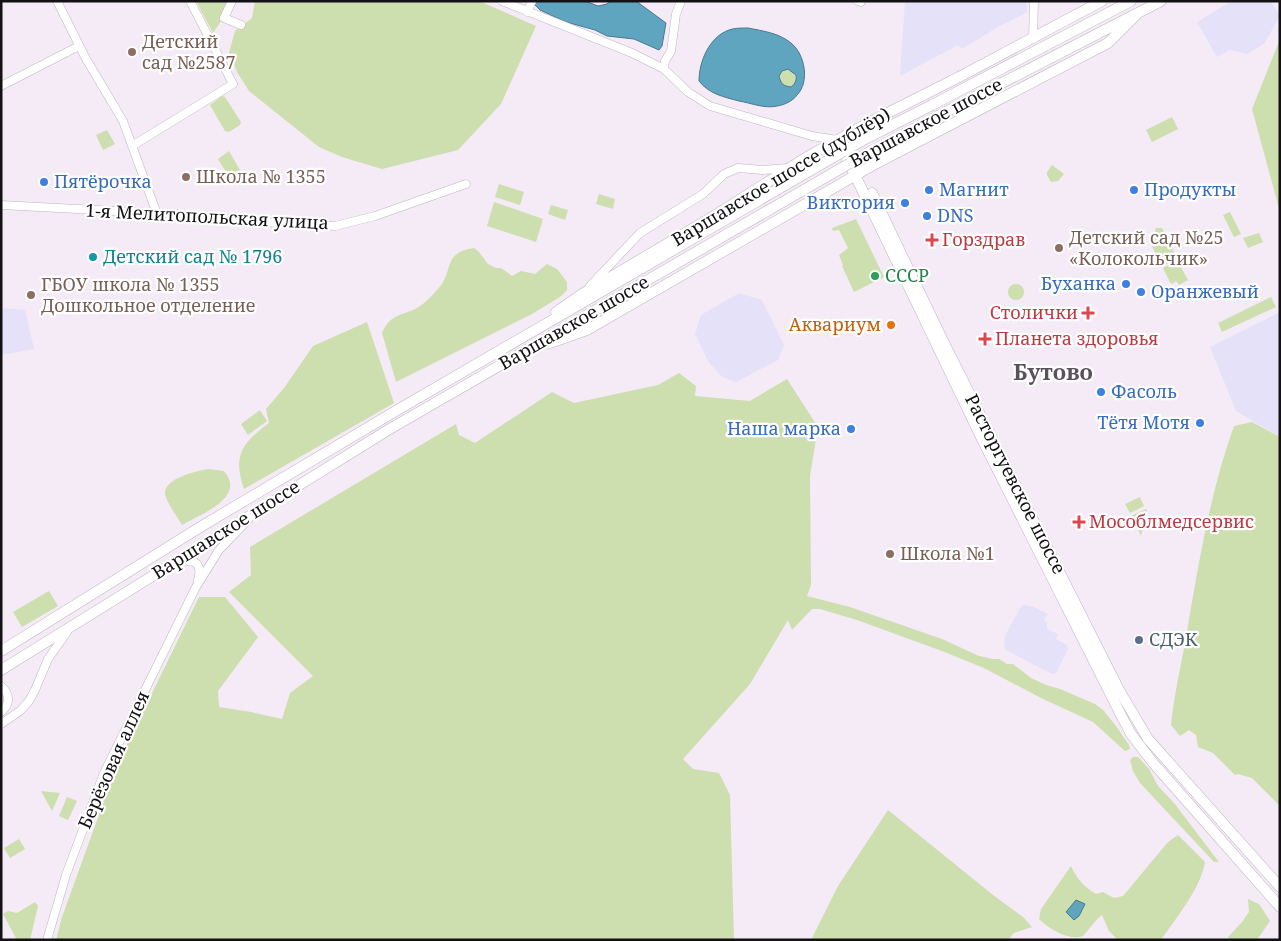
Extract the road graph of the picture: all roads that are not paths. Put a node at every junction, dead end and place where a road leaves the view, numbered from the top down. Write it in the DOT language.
graph roads {
  1 [pos="57,1"];
  2 [pos="190,1"];
  3 [pos="232,1"];
  4 [pos="502,1"];
  5 [pos="532,1"];
  6 [pos="681,1"];
  7 [pos="1034,1"];
  8 [pos="1102,1"];
  9 [pos="1131,1"];
  10 [pos="1162,1"];
  11 [pos="527,12"];
  12 [pos="1136,15"];
  13 [pos="241,25"];
  14 [pos="1033,38"];
  15 [pos="79,46"];
  16 [pos="664,70"];
  17 [pos="1,86"];
  18 [pos="806,134"];
  19 [pos="837,140"];
  20 [pos="132,146"];
  21 [pos="807,158"];
  22 [pos="789,168"];
  23 [pos="858,173"];
  24 [pos="466,184"];
  25 [pos="1,205"];
  26 [pos="157,214"];
  27 [pos="582,294"];
  28 [pos="521,338"];
  29 [pos="528,350"];
  30 [pos="257,512"];
  31 [pos="178,561"];
  32 [pos="196,587"];
  33 [pos="71,627"];
  34 [pos="1,651"];
  35 [pos="1,670"];
  36 [pos="1,686"];
  37 [pos="1,712"];
  38 [pos="1,724"];
  39 [pos="1280,887"];
  40 [pos="1280,907"];
  41 [pos="47,940"];
  1 -- 15 [label="street"];
  2 -- 20 [label="street"];
  3 -- 13 [label="street"];
  4 -- 11 [label="street"];
  5 -- 11 [label="street"];
  6 -- 16 [label="street"];
  7 -- 14 [label="street"];
  8 -- 14 [label="main road, Варшавское шоссе (дублёр)"];
  9 -- 28 [label="main road, Варшавское шоссе, bridge"];
  10 -- 12 [label="main road, Варшавское шоссе"];
  11 -- 16 [label="street"];
  12 -- 23 [label="main road, Варшавское шоссе (дублёр)"];
  12 -- 29 [label="main road, Варшавское шоссе, bridge"];
  14 -- 19 [label="main road, Варшавское шоссе (дублёр)"];
  15 -- 17 [label="street"];
  15 -- 20 [label="street"];
  16 -- 18 [label="street"];
  18 -- 19 [label="street"];
  18 -- 21 [label="street"];
  19 -- 21 [label="main road, Варшавское шоссе (дублёр)"];
  19 -- 23 [label="main road"];
  20 -- 26 [label="street"];
  21 -- 22 [label="main road, Варшавское шоссе (дублёр)"];
  22 -- 27 [label="main road, Варшавское шоссе (дублёр)"];
  22 -- 27 [label="street"];
  23 -- 29 [label="main road, Варшавское шоссе (дублёр)"];
  23 -- 39 [label="main road, Расторгуевское шоссе"];
  23 -- 40 [label="main road, Расторгуевское шоссе"];
  24 -- 26 [label="street, 1-я Мелитопольская улица"];
  25 -- 26 [label="street, 1-я Мелитопольская улица"];
  27 -- 28 [label="main road, Варшавское шоссе (дублёр)"];
  28 -- 34 [label="main road, Варшавское шоссе"];
  29 -- 30 [label="main road, Варшавское шоссе"];
  30 -- 31 [label="main road, Варшавское шоссе"];
  30 -- 32 [label="street, Берёзовая аллея"];
  31 -- 32 [label="street, Берёзовая аллея"];
  31 -- 33 [label="main road, Варшавское шоссе"];
  32 -- 41 [label="street, Берёзовая аллея"];
  33 -- 35 [label="main road, Варшавское шоссе"];
  33 -- 38 [label="street"];
  36 -- 37 [label="street"];
}
